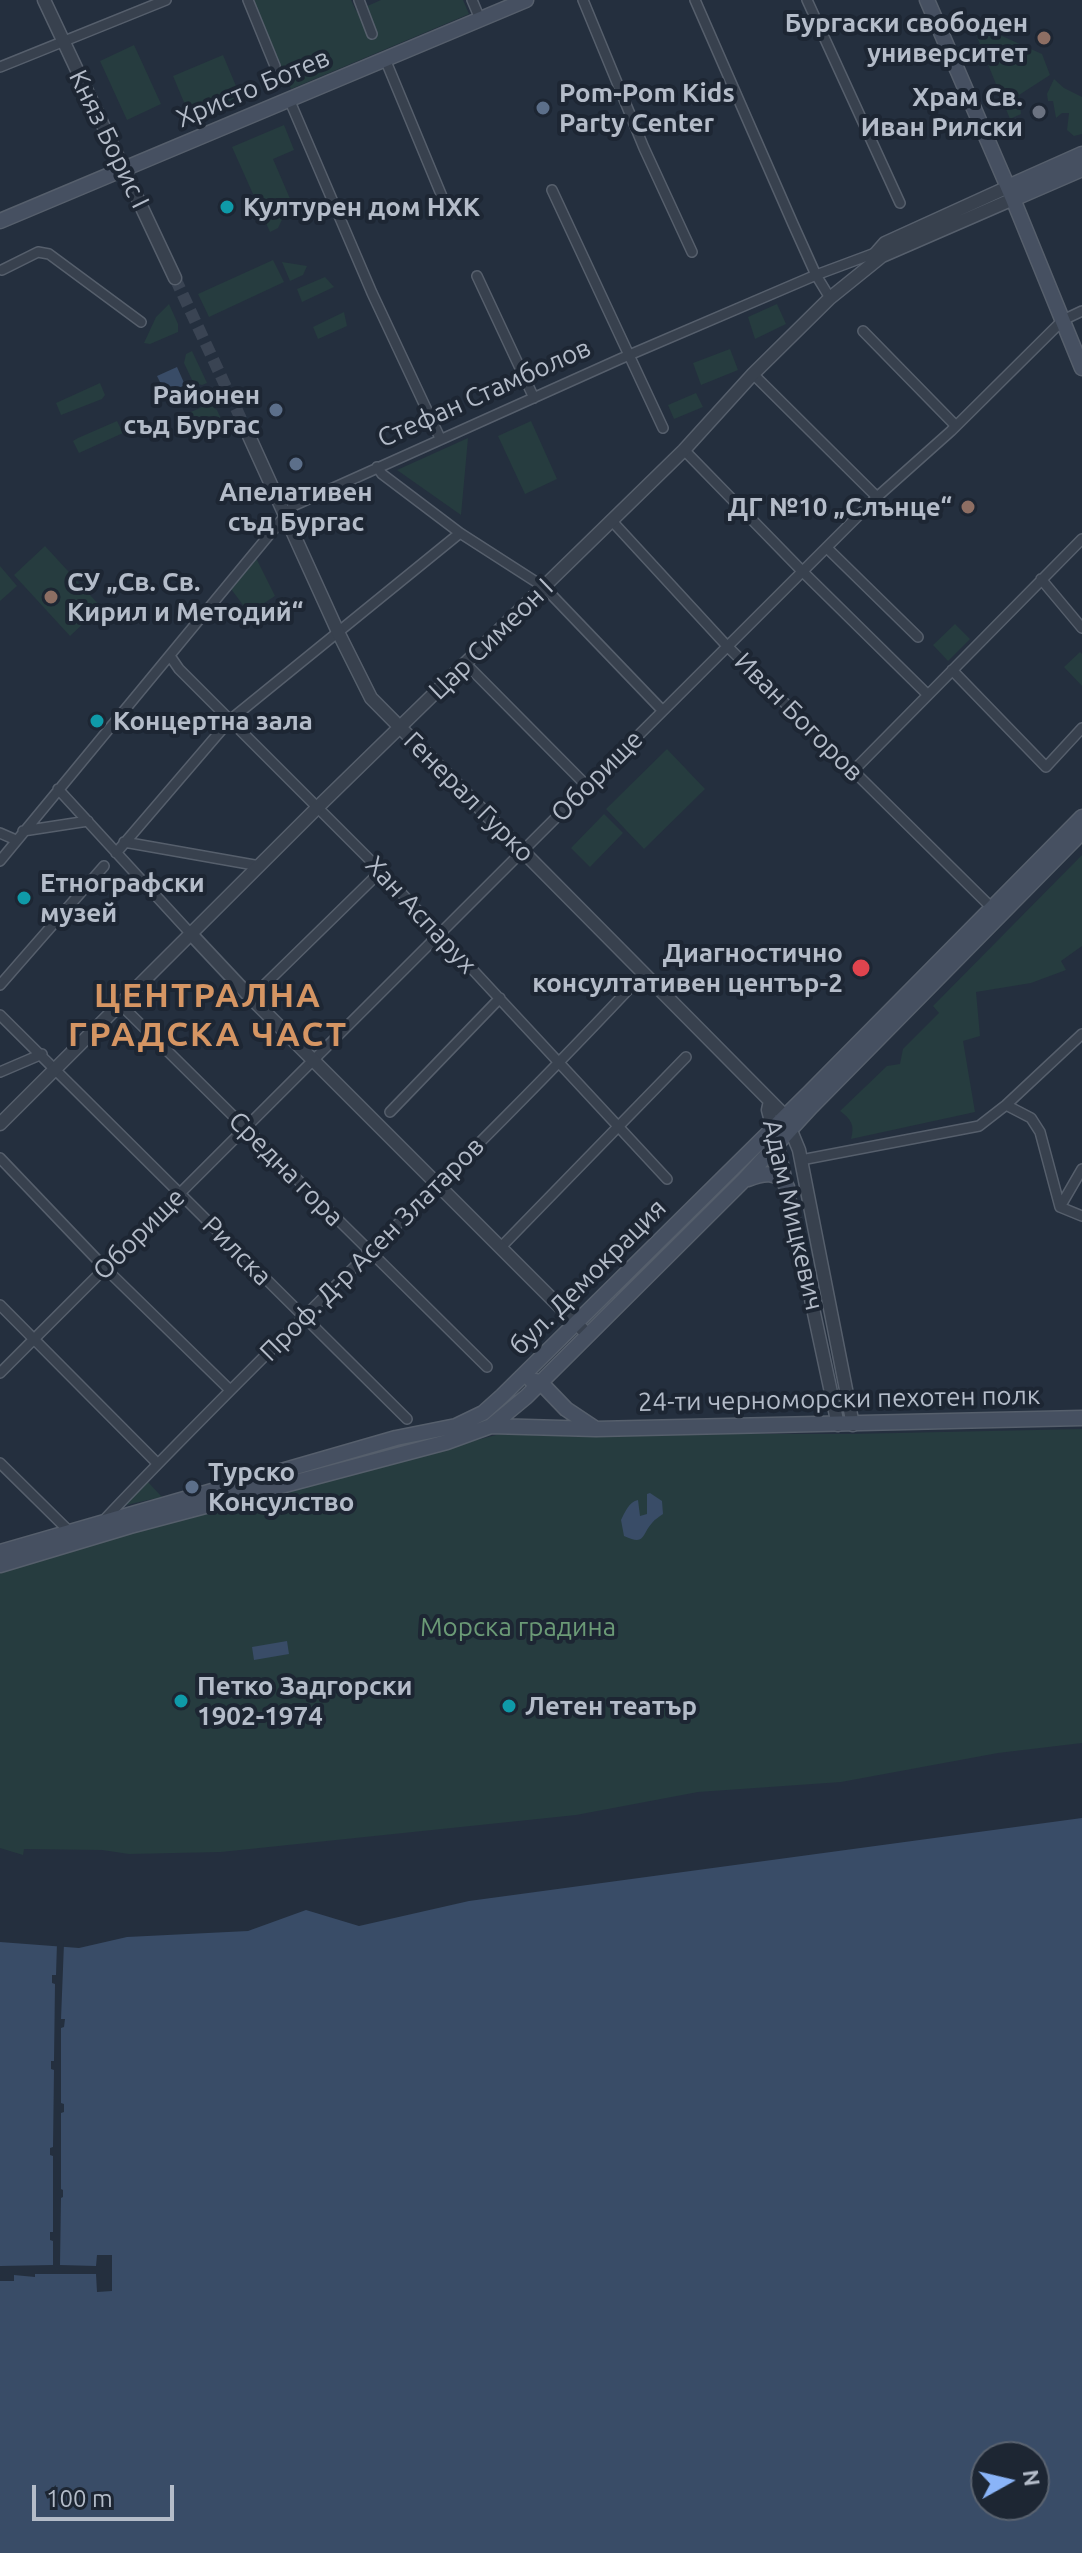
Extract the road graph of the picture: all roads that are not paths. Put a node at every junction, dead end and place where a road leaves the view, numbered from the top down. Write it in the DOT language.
graph roads {
  1 [pos="44,0"];
  2 [pos="166,0"];
  3 [pos="248,0"];
  4 [pos="359,0"];
  5 [pos="472,0"];
  6 [pos="526,0"];
  7 [pos="583,0"];
  8 [pos="695,0"];
  9 [pos="807,0"];
  10 [pos="927,0"];
  11 [pos="143,4"];
  12 [pos="480,19"];
  13 [pos="372,34"];
  14 [pos="62,40"];
  15 [pos="385,59"];
  16 [pos="275,66"];
  17 [pos="0,67"];
  18 [pos="289,99"];
  19 [pos="1082,154"];
  20 [pos="124,168"];
  21 [pos="1082,169"];
  22 [pos="552,190"];
  23 [pos="1011,193"];
  24 [pos="900,203"];
  25 [pos="448,211"];
  26 [pos="0,221"];
  27 [pos="692,252"];
  28 [pos="875,253"];
  29 [pos="868,265"];
  30 [pos="1,269"];
  31 [pos="816,275"];
  32 [pos="477,276"];
  33 [pos="175,278"];
  34 [pos="830,298"];
  35 [pos="1082,311"];
  36 [pos="1063,320"];
  37 [pos="141,322"];
  38 [pos="863,331"];
  39 [pos="628,355"];
  40 [pos="1082,368"];
  41 [pos="753,374"];
  42 [pos="534,398"];
  43 [pos="956,426"];
  44 [pos="663,428"];
  45 [pos="249,436"];
  46 [pos="440,438"];
  47 [pos="684,450"];
  48 [pos="377,467"];
  49 [pos="877,497"];
  50 [pos="286,515"];
  51 [pos="611,520"];
  52 [pos="460,533"];
  53 [pos="1082,539"];
  54 [pos="827,548"];
  55 [pos="803,572"];
  56 [pos="1041,579"];
  57 [pos="544,587"];
  58 [pos="1082,628"];
  59 [pos="338,632"];
  60 [pos="918,637"];
  61 [pos="727,646"];
  62 [pos="170,656"];
  63 [pos="466,664"];
  64 [pos="952,670"];
  65 [pos="927,694"];
  66 [pos="662,710"];
  67 [pos="230,720"];
  68 [pos="400,728"];
  69 [pos="1082,728"];
  70 [pos="853,771"];
  71 [pos="588,787"];
  72 [pos="58,789"];
  73 [pos="317,808"];
  74 [pos="1082,817"];
  75 [pos="88,821"];
  76 [pos="23,831"];
  77 [pos="1082,832"];
  78 [pos="0,833"];
  79 [pos="16,840"];
  80 [pos="124,842"];
  81 [pos="522,851"];
  82 [pos="116,853"];
  83 [pos="0,861"];
  84 [pos="104,866"];
  85 [pos="260,866"];
  86 [pos="381,871"];
  87 [pos="992,908"];
  88 [pos="191,934"];
  89 [pos="440,934"];
  90 [pos="643,974"];
  91 [pos="0,985"];
  92 [pos="251,998"];
  93 [pos="500,998"];
  94 [pos="120,1004"];
  95 [pos="0,1015"];
  96 [pos="1082,1034"];
  97 [pos="42,1054"];
  98 [pos="686,1057"];
  99 [pos="312,1059"];
  100 [pos="559,1061"];
  101 [pos="57,1069"];
  102 [pos="0,1072"];
  103 [pos="770,1101"];
  104 [pos="1006,1105"];
  105 [pos="390,1112"];
  106 [pos="785,1116"];
  107 [pos="0,1124"];
  108 [pos="618,1124"];
  109 [pos="245,1126"];
  110 [pos="772,1128"];
  111 [pos="791,1130"];
  112 [pos="777,1144"];
  113 [pos="0,1158"];
  114 [pos="801,1160"];
  115 [pos="1082,1169"];
  116 [pos="667,1179"];
  117 [pos="744,1180"];
  118 [pos="439,1185"];
  119 [pos="787,1187"];
  120 [pos="179,1193"];
  121 [pos="1060,1207"];
  122 [pos="1082,1216"];
  123 [pos="501,1247"];
  124 [pos="369,1251"];
  125 [pos="105,1268"];
  126 [pos="0,1305"];
  127 [pos="304,1316"];
  128 [pos="583,1330"];
  129 [pos="33,1341"];
  130 [pos="487,1367"];
  131 [pos="0,1373"];
  132 [pos="518,1380"];
  133 [pos="540,1382"];
  134 [pos="230,1390"];
  135 [pos="1082,1418"];
  136 [pos="407,1419"];
  137 [pos="846,1425"];
  138 [pos="491,1426"];
  139 [pos="596,1429"];
  140 [pos="0,1463"];
  141 [pos="157,1463"];
  142 [pos="101,1522"];
  143 [pos="70,1532"];
  144 [pos="0,1552"];
  145 [pos="0,1565"];
  1 -- 14 [label="street, Княз Борис I"];
  2 -- 11 [label="street"];
  3 -- 16 [label="street"];
  4 -- 13 [label="street"];
  5 -- 12 [label="street"];
  6 -- 12 [label="main road, Христо Ботев"];
  7 -- 27 [label="street"];
  8 -- 31 [label="street"];
  9 -- 24 [label="street"];
  10 -- 23 [label="main road"];
  11 -- 14 [label="street"];
  12 -- 15 [label="main road, Христо Ботев"];
  14 -- 17 [label="street"];
  14 -- 20 [label="street, Княз Борис I"];
  15 -- 18 [label="main road, Христо Ботев"];
  15 -- 25 [label="street"];
  18 -- 20 [label="main road, Христо Ботев"];
  18 -- 46 [label="street"];
  19 -- 23 [label="main road, Стефан Стамболов"];
  20 -- 26 [label="main road, Христо Ботев"];
  20 -- 33 [label="street, Княз Борис I"];
  21 -- 23 [label="main road"];
  22 -- 39 [label="street"];
  23 -- 28 [label="street, Стефан Стамболов"];
  23 -- 29 [label="street, Цар Симеон I"];
  23 -- 36 [label="main road"];
  28 -- 29 [label="street, Стефан Стамболов"];
  28 -- 31 [label="street, Стефан Стамболов"];
  29 -- 34 [label="street, Цар Симеон I"];
  30 -- 37 [label="street"];
  31 -- 34 [label="street"];
  31 -- 39 [label="street, Стефан Стамболов"];
  32 -- 42 [label="street"];
  34 -- 41 [label="street, Цар Симеон I"];
  35 -- 36 [label="street, Оборище"];
  36 -- 40 [label="main road"];
  36 -- 43 [label="street, Оборище"];
  38 -- 43 [label="street"];
  39 -- 42 [label="street, Стефан Стамболов"];
  39 -- 44 [label="street"];
  41 -- 47 [label="street, Цар Симеон I"];
  41 -- 49 [label="street"];
  42 -- 46 [label="street, Стефан Стамболов"];
  43 -- 49 [label="street, Оборище"];
  45 -- 50 [label="street, Генерал Гурко"];
  46 -- 48 [label="street, Стефан Стамболов"];
  47 -- 51 [label="street, Цар Симеон I"];
  47 -- 55 [label="street"];
  48 -- 50 [label="street, Стефан Стамболов"];
  48 -- 52 [label="street"];
  49 -- 54 [label="street, Оборище"];
  50 -- 59 [label="street, Генерал Гурко"];
  50 -- 62 [label="street, Стефан Стамболов"];
  51 -- 57 [label="street, Цар Симеон I"];
  51 -- 61 [label="street, Иван Богоров"];
  52 -- 57 [label="street"];
  52 -- 59 [label="street"];
  53 -- 56 [label="street"];
  54 -- 55 [label="street, Оборище"];
  54 -- 60 [label="street"];
  55 -- 61 [label="street, Оборище"];
  55 -- 65 [label="street"];
  56 -- 58 [label="street"];
  56 -- 64 [label="street"];
  57 -- 63 [label="street, Цар Симеон I"];
  57 -- 66 [label="street"];
  59 -- 67 [label="street"];
  59 -- 68 [label="street, Генерал Гурко"];
  61 -- 66 [label="street, Оборище"];
  61 -- 70 [label="street, Иван Богоров"];
  62 -- 67 [label="street, Хан Аспарух"];
  62 -- 72 [label="street, Стефан Стамболов"];
  63 -- 68 [label="street, Цар Симеон I"];
  63 -- 71 [label="street"];
  64 -- 65 [label="street"];
  64 -- 69 [label="street"];
  65 -- 70 [label="street"];
  66 -- 71 [label="street, Оборище"];
  67 -- 73 [label="street, Хан Аспарух"];
  67 -- 80 [label="street"];
  68 -- 73 [label="street, Цар Симеон I"];
  68 -- 81 [label="street, Генерал Гурко"];
  70 -- 87 [label="street, Иван Богоров"];
  71 -- 81 [label="street, Оборище"];
  72 -- 75 [label="street"];
  72 -- 76 [label="street, Стефан Стамболов"];
  73 -- 85 [label="street, Цар Симеон I"];
  73 -- 86 [label="street, Хан Аспарух"];
  74 -- 87 [label="main road, бул. Демокрация"];
  75 -- 76 [label="street"];
  75 -- 82 [label="street"];
  76 -- 79 [label="street, Стефан Стамболов"];
  77 -- 111 [label="main road, бул. Демокрация"];
  78 -- 79 [label="street"];
  79 -- 83 [label="street, Стефан Стамболов"];
  80 -- 82 [label="street"];
  80 -- 85 [label="street"];
  81 -- 89 [label="street, Оборище"];
  81 -- 90 [label="street, Генерал Гурко"];
  82 -- 88 [label="street"];
  84 -- 91 [label="street"];
  85 -- 88 [label="street, Цар Симеон I"];
  86 -- 89 [label="street, Хан Аспарух"];
  86 -- 92 [label="street"];
  87 -- 106 [label="main road, бул. Демокрация"];
  88 -- 92 [label="street"];
  88 -- 94 [label="street, Цар Симеон I"];
  89 -- 93 [label="street, Хан Аспарух"];
  89 -- 99 [label="street, Оборище"];
  90 -- 100 [label="street, Проф. Д-р Асен Златаров"];
  90 -- 103 [label="street, Генерал Гурко"];
  92 -- 99 [label="street"];
  93 -- 100 [label="street, Хан Аспарух"];
  93 -- 105 [label="street"];
  94 -- 101 [label="street, Цар Симеон I"];
  94 -- 109 [label="street, Средна гора"];
  95 -- 97 [label="street, Рилска"];
  96 -- 104 [label="street"];
  97 -- 101 [label="street, Рилска"];
  97 -- 102 [label="street"];
  98 -- 108 [label="street"];
  99 -- 109 [label="street, Оборище"];
  99 -- 118 [label="street"];
  100 -- 108 [label="street, Хан Аспарух"];
  100 -- 118 [label="street, Проф. Д-р Асен Златаров"];
  101 -- 107 [label="street, Цар Симеон I"];
  101 -- 120 [label="street, Рилска"];
  103 -- 106 [label="street, Адам Мицкевич"];
  103 -- 110 [label="street, Адам Мицкевич"];
  104 -- 114 [label="street"];
  104 -- 121 [label="street"];
  106 -- 110 [label="main road, бул. Демокрация"];
  106 -- 111 [label="street, Адам Мицкевич"];
  108 -- 116 [label="street, Хан Аспарух"];
  108 -- 123 [label="street"];
  109 -- 120 [label="street, Оборище"];
  109 -- 124 [label="street, Средна гора"];
  110 -- 112 [label="street, Адам Мицкевич"];
  110 -- 128 [label="main road, бул. Демокрация"];
  111 -- 112 [label="main road, бул. Демокрация"];
  111 -- 114 [label="street, Адам Мицкевич"];
  112 -- 117 [label="main road, бул. Демокрация"];
  112 -- 119 [label="street, Адам Мицкевич"];
  113 -- 125 [label="street"];
  114 -- 137 [label="street, Адам Мицкевич"];
  115 -- 121 [label="street"];
  117 -- 119 [label="main road"];
  117 -- 128 [label="main road, бул. Демокрация"];
  118 -- 123 [label="street"];
  118 -- 124 [label="street, Проф. Д-р Асен Златаров"];
  119 -- 137 [label="street, Адам Мицкевич"];
  120 -- 125 [label="street, Оборище"];
  120 -- 127 [label="street, Рилска"];
  121 -- 122 [label="street"];
  123 -- 128 [label="street"];
  124 -- 127 [label="street, Проф. Д-р Асен Златаров"];
  124 -- 130 [label="street, Средна гора"];
  125 -- 129 [label="street, Оборище"];
  125 -- 134 [label="street"];
  126 -- 129 [label="street"];
  127 -- 134 [label="street, Проф. Д-р Асен Златаров"];
  127 -- 136 [label="street, Рилска"];
  128 -- 132 [label="main road, бул. Демокрация"];
  128 -- 133 [label="main road, бул. Демокрация"];
  129 -- 131 [label="street, Оборище"];
  129 -- 141 [label="street"];
  132 -- 133 [label="main road"];
  132 -- 142 [label="main road, бул. Демокрация"];
  133 -- 138 [label="main road, бул. Демокрация"];
  133 -- 139 [label="main road"];
  134 -- 141 [label="street, Проф. Д-р Асен Златаров"];
  135 -- 137 [label="main road, 24-ти черноморски пехотен полк"];
  137 -- 139 [label="main road, 24-ти черноморски пехотен полк"];
  138 -- 139 [label="main road, 24-ти черноморски пехотен полк"];
  138 -- 145 [label="main road, бул. Демокрация"];
  140 -- 143 [label="street"];
  141 -- 142 [label="street, Проф. Д-р Асен Златаров"];
  142 -- 143 [label="main road, бул. Демокрация"];
  143 -- 144 [label="main road, бул. Демокрация"];
}
